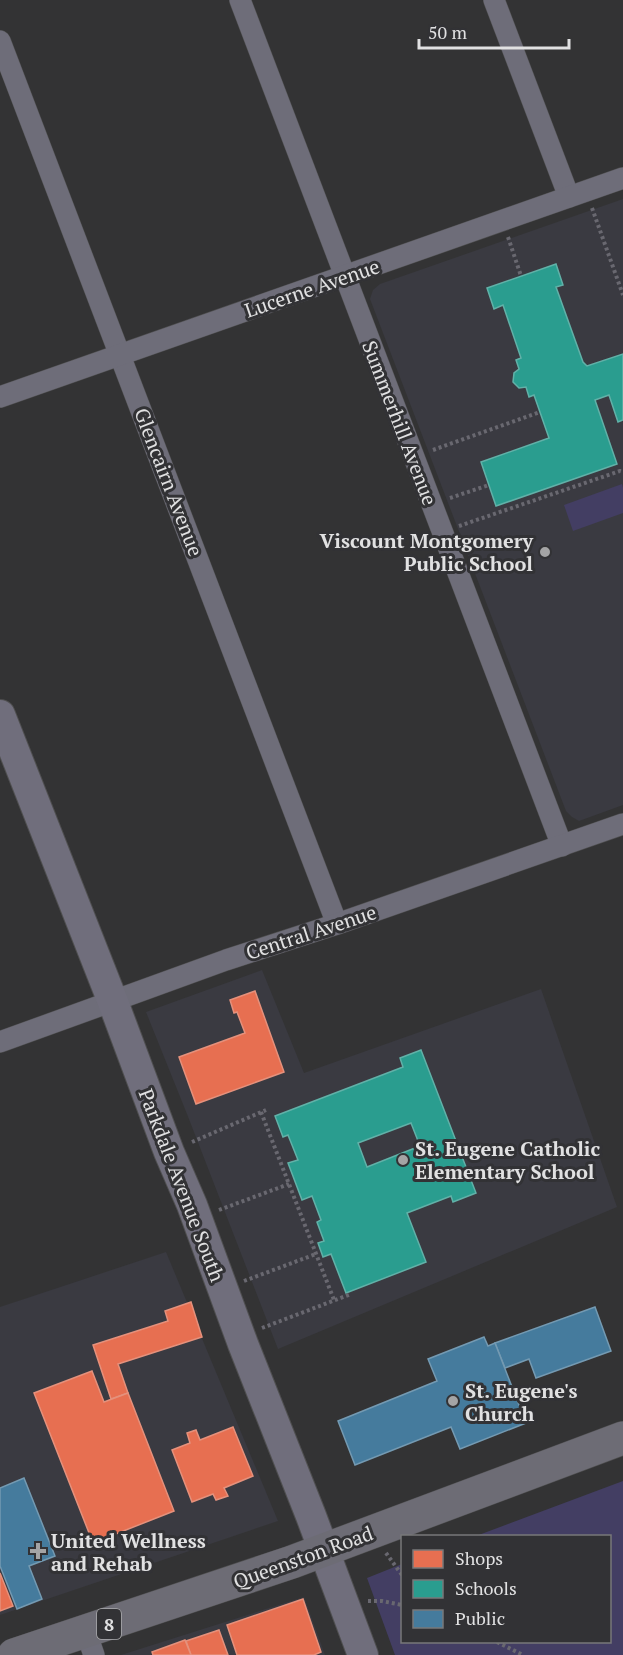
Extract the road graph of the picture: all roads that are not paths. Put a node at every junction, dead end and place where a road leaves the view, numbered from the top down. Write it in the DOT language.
graph roads {
  1 [pos="240,0"];
  2 [pos="494,0"];
  3 [pos="0,41"];
  4 [pos="623,178"];
  5 [pos="578,194"];
  6 [pos="345,277"];
  7 [pos="121,355"];
  8 [pos="0,397"];
  9 [pos="0,715"];
  10 [pos="623,824"];
  11 [pos="562,846"];
  12 [pos="337,924"];
  13 [pos="113,1002"];
  14 [pos="0,1042"];
  15 [pos="623,1438"];
  16 [pos="323,1551"];
  17 [pos="90,1643"];
  18 [pos="14,1655"];
  19 [pos="363,1655"];
  1 -- 6 [label="street, Summerhill Avenue"];
  2 -- 5 [label="street"];
  3 -- 7 [label="street, Glencairn Avenue"];
  4 -- 5 [label="street, Lucerne Avenue"];
  5 -- 6 [label="street, Lucerne Avenue"];
  6 -- 7 [label="street, Lucerne Avenue"];
  6 -- 11 [label="street, Summerhill Avenue"];
  7 -- 8 [label="street, Lucerne Avenue"];
  7 -- 12 [label="street, Glencairn Avenue"];
  9 -- 13 [label="main road, Parkdale Avenue South"];
  10 -- 11 [label="street, Central Avenue"];
  11 -- 12 [label="street, Central Avenue"];
  12 -- 13 [label="street, Central Avenue"];
  13 -- 14 [label="street, Central Avenue"];
  13 -- 16 [label="main road, Parkdale Avenue South"];
  15 -- 16 [label="main road, Queenston Road / 8"];
  16 -- 17 [label="main road, Queenston Road / 8"];
  16 -- 19 [label="main road, Parkdale Avenue South"];
  17 -- 18 [label="main road, Queenston Road / 8"];
}
